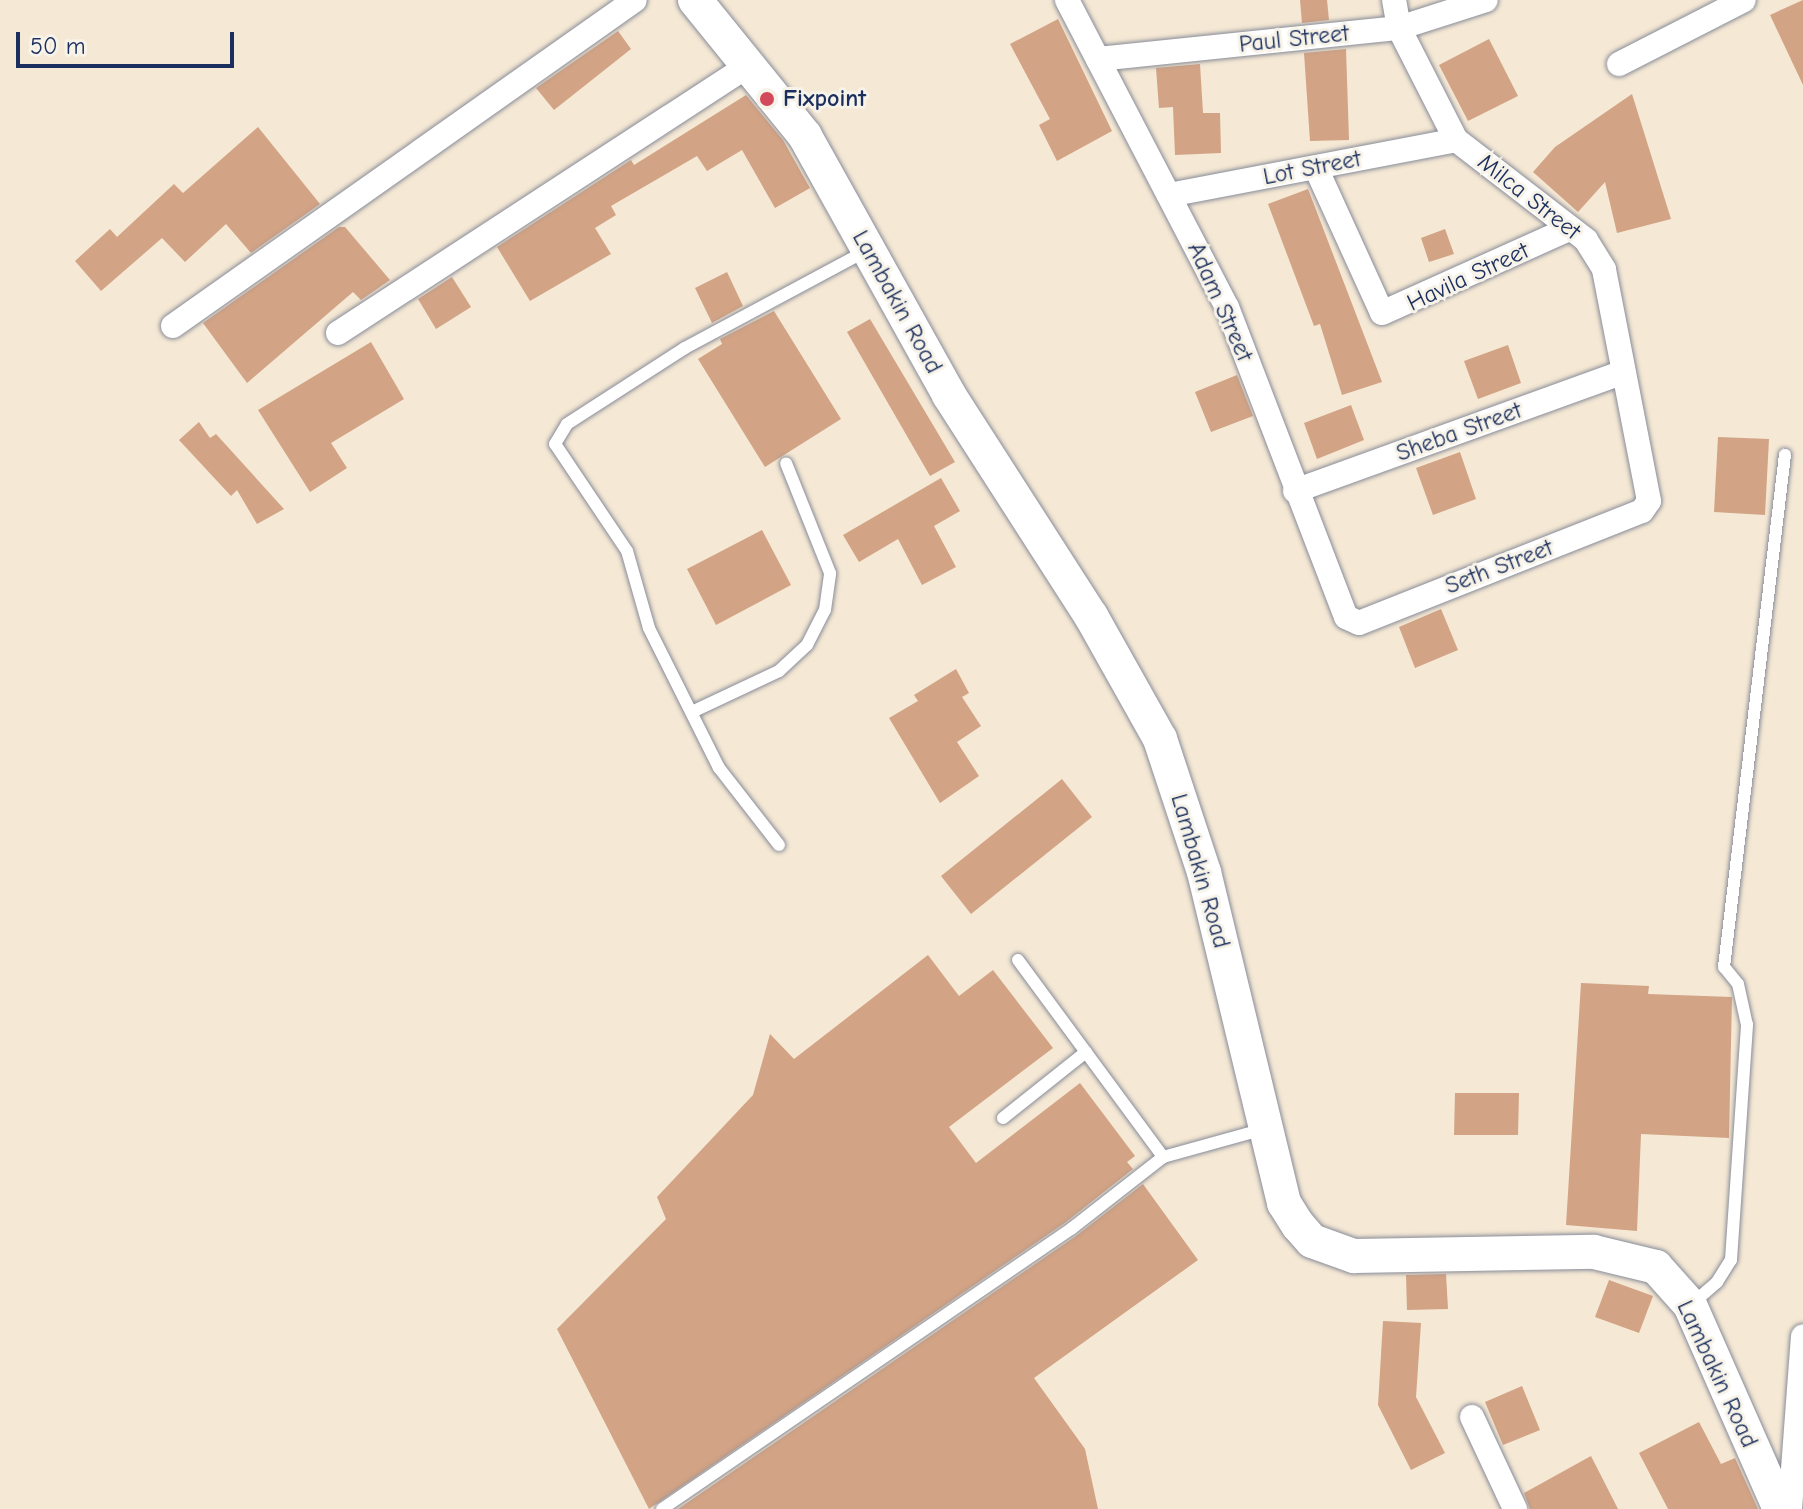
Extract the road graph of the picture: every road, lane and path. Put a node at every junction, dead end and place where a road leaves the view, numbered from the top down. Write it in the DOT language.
graph roads {
  1 [pos="635,0"];
  2 [pos="695,0"];
  3 [pos="1067,0"];
  4 [pos="1394,0"];
  5 [pos="1486,0"];
  6 [pos="1744,0"];
  7 [pos="1399,28"];
  8 [pos="1098,59"];
  9 [pos="751,64"];
  10 [pos="1619,64"];
  11 [pos="1456,140"];
  12 [pos="1316,168"];
  13 [pos="1169,195"];
  14 [pos="1567,230"];
  15 [pos="868,250"];
  16 [pos="173,326"];
  17 [pos="338,333"];
  18 [pos="1623,372"];
  19 [pos="1785,455"];
  20 [pos="786,463"];
  21 [pos="1295,491"];
  22 [pos="1649,501"];
  23 [pos="1346,617"];
  24 [pos="694,711"];
  25 [pos="779,845"];
  26 [pos="1018,960"];
  27 [pos="1086,1052"];
  28 [pos="1003,1118"];
  29 [pos="1266,1128"];
  30 [pos="1163,1157"];
  31 [pos="1690,1305"];
  32 [pos="1803,1336"];
  33 [pos="1472,1417"];
  34 [pos="662,1509"];
  35 [pos="1515,1509"];
  36 [pos="1780,1509"];
  37 [pos="1790,1509"];
  1 -- 16 [label="street"];
  2 -- 9 [label="main road, Lambakin Road"];
  3 -- 8 [label="street, Adam Street"];
  4 -- 7 [label="street, Milca Street"];
  5 -- 7 [label="street, Paul Street"];
  6 -- 10 [label="street"];
  7 -- 8 [label="street, Paul Street"];
  7 -- 11 [label="street, Milca Street"];
  8 -- 13 [label="street, Adam Street"];
  9 -- 15 [label="main road, Lambakin Road"];
  9 -- 17 [label="street"];
  11 -- 12 [label="street, Lot Street"];
  11 -- 14 [label="street, Milca Street"];
  12 -- 13 [label="street, Lot Street"];
  12 -- 14 [label="street, Havila Street"];
  13 -- 21 [label="street, Adam Street"];
  14 -- 18 [label="street, Milca Street"];
  15 -- 24 [label="lane"];
  15 -- 29 [label="main road, Lambakin Road"];
  18 -- 21 [label="street, Sheba Street"];
  18 -- 22 [label="street, Milca Street"];
  19 -- 31 [label="lane"];
  20 -- 24 [label="lane"];
  21 -- 23 [label="street, Adam Street"];
  22 -- 23 [label="street, Seth Street"];
  24 -- 25 [label="lane"];
  26 -- 27 [label="lane"];
  27 -- 28 [label="lane"];
  27 -- 30 [label="lane"];
  29 -- 30 [label="lane"];
  29 -- 31 [label="main road, Lambakin Road"];
  30 -- 34 [label="lane"];
  31 -- 36 [label="main road, Lambakin Road"];
  32 -- 37 [label="street"];
  33 -- 35 [label="street"];
}
